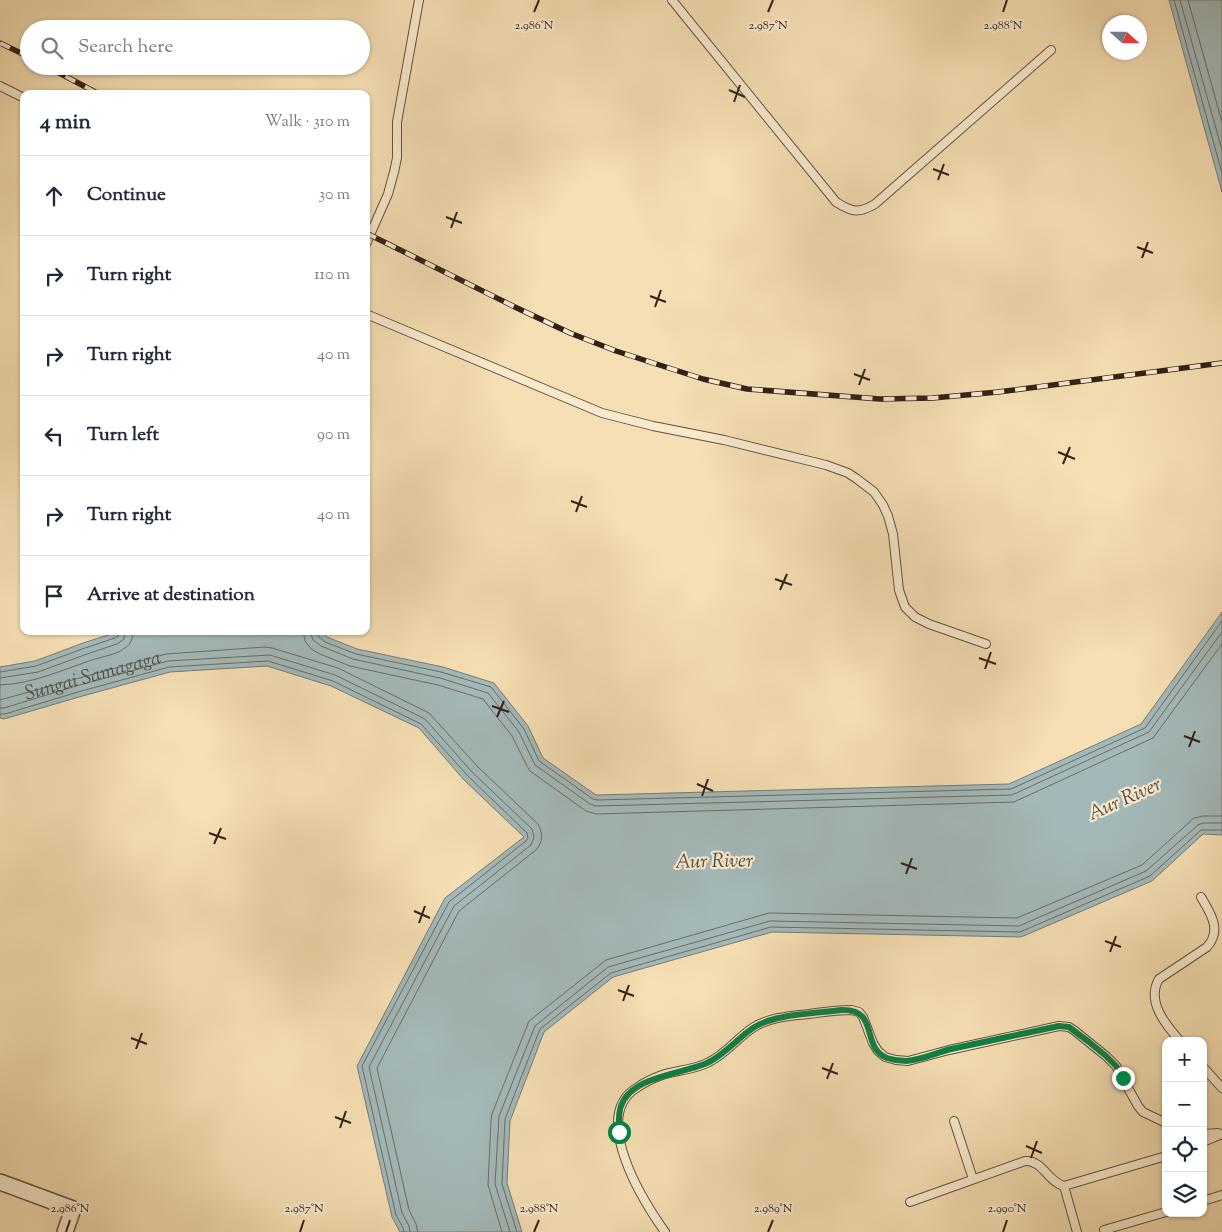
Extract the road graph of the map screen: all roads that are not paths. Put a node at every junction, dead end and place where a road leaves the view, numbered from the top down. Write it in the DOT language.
graph roads {
  1 [pos="419,0"];
  2 [pos="672,0"];
  3 [pos="1051,50"];
  4 [pos="0,86"];
  5 [pos="20,96"];
  6 [pos="370,235"];
  7 [pos="370,316"];
  8 [pos="986,644"];
  9 [pos="1201,897"];
  10 [pos="1177,1037"];
  11 [pos="1207,1071"];
  12 [pos="1222,1088"];
  13 [pos="1162,1121"];
  14 [pos="954,1122"];
  15 [pos="1207,1134"];
  16 [pos="1222,1134"];
  17 [pos="1207,1140"];
  18 [pos="1162,1157"];
  19 [pos="974,1179"];
  20 [pos="0,1182"];
  21 [pos="1064,1186"];
  22 [pos="1222,1195"];
  23 [pos="1207,1200"];
  24 [pos="910,1202"];
  25 [pos="1162,1213"];
  26 [pos="1104,1230"];
  27 [pos="65,1232"];
  28 [pos="664,1232"];
  29 [pos="1077,1232"];
  1 -- 6 [label="lane"];
  2 -- 3 [label="lane"];
  4 -- 5 [label="lane"];
  7 -- 8 [label="lane"];
  9 -- 10 [label="lane"];
  11 -- 12 [label="lane"];
  13 -- 28 [label="lane"];
  14 -- 19 [label="lane"];
  15 -- 16 [label="lane"];
  16 -- 17 [label="lane"];
  18 -- 21 [label="lane"];
  19 -- 21 [label="lane"];
  19 -- 24 [label="lane"];
  20 -- 27 [label="street"];
  21 -- 29 [label="lane"];
  22 -- 23 [label="lane"];
  25 -- 26 [label="lane"];
}
